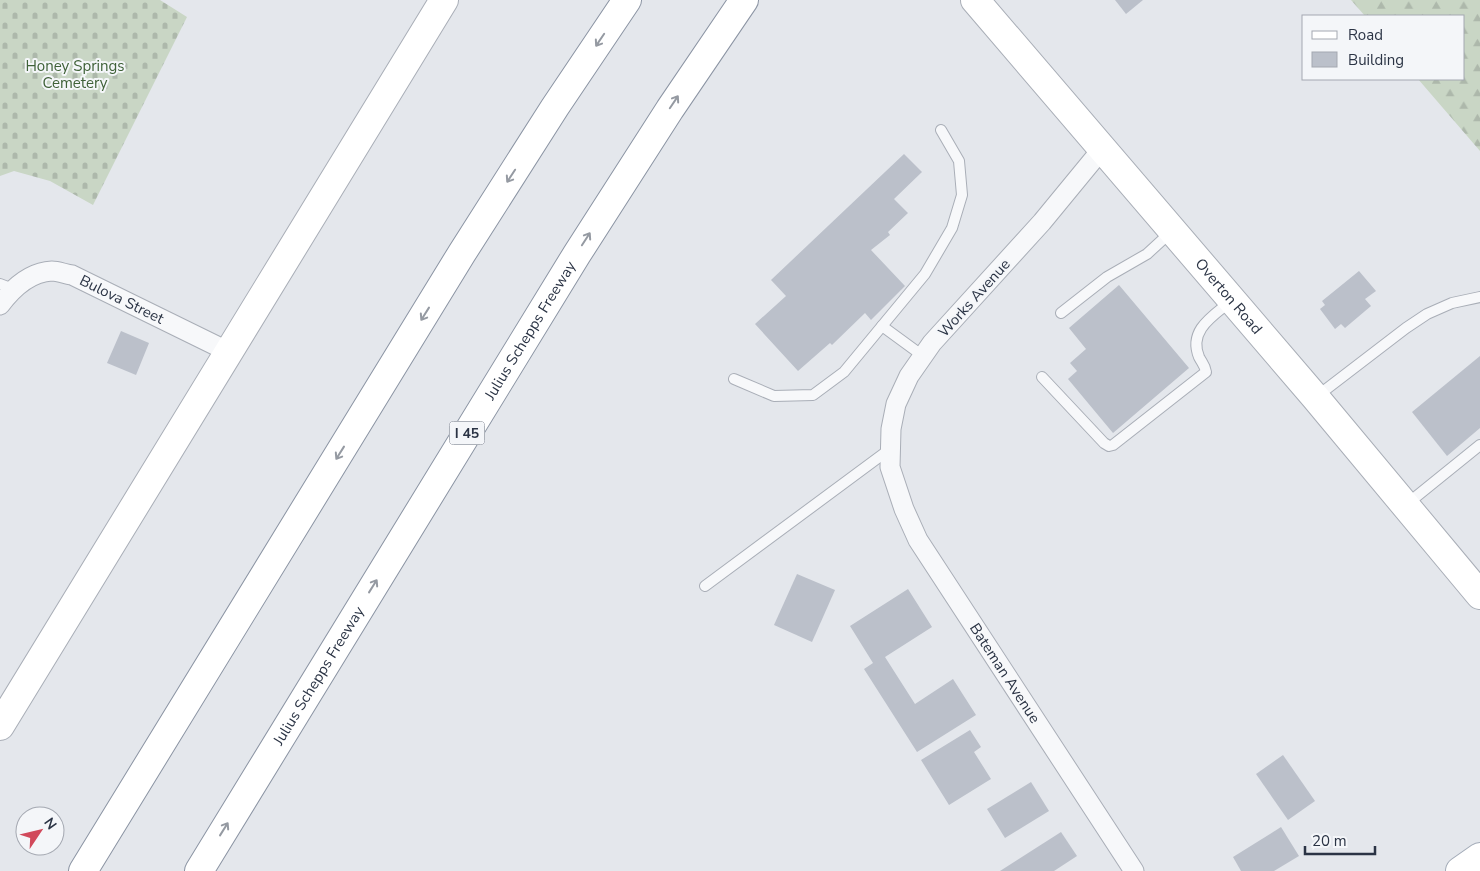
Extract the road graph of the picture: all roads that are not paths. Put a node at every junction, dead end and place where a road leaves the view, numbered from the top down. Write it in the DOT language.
graph roads {
  1 [pos="444,0"];
  2 [pos="627,0"];
  3 [pos="744,0"];
  4 [pos="975,0"];
  5 [pos="941,130"];
  6 [pos="1102,149"];
  7 [pos="1172,231"];
  8 [pos="6,286"];
  9 [pos="1480,297"];
  10 [pos="1232,300"];
  11 [pos="0,305"];
  12 [pos="1061,313"];
  13 [pos="882,326"];
  14 [pos="229,352"];
  15 [pos="922,356"];
  16 [pos="1042,376"];
  17 [pos="734,379"];
  18 [pos="1315,397"];
  19 [pos="1480,445"];
  20 [pos="890,458"];
  21 [pos="1406,505"];
  22 [pos="705,586"];
  23 [pos="1479,591"];
  24 [pos="0,726"];
  25 [pos="1480,857"];
  26 [pos="83,871"];
  27 [pos="199,871"];
  28 [pos="1134,871"];
  29 [pos="1460,871"];
  1 -- 14 [label="main road"];
  2 -- 26 [label="main road, one-way"];
  27 -- 3 [label="main road, Julius Schepps Freeway / I 45, one-way"];
  4 -- 6 [label="main road, Overton Road"];
  5 -- 13 [label="lane"];
  6 -- 7 [label="main road, Overton Road"];
  6 -- 15 [label="street, Works Avenue"];
  7 -- 10 [label="main road, Overton Road"];
  7 -- 12 [label="lane"];
  8 -- 11 [label="street, Bulova Street"];
  8 -- 14 [label="street, Bulova Street"];
  9 -- 18 [label="lane"];
  10 -- 16 [label="lane"];
  10 -- 18 [label="main road, Overton Road"];
  13 -- 15 [label="lane"];
  13 -- 17 [label="lane"];
  14 -- 24 [label="main road"];
  15 -- 20 [label="street, Works Avenue"];
  18 -- 21 [label="main road, Overton Road"];
  19 -- 21 [label="lane"];
  20 -- 22 [label="lane"];
  20 -- 28 [label="street, Bateman Avenue"];
  21 -- 23 [label="main road, Overton Road"];
  25 -- 29 [label="main road"];
}
